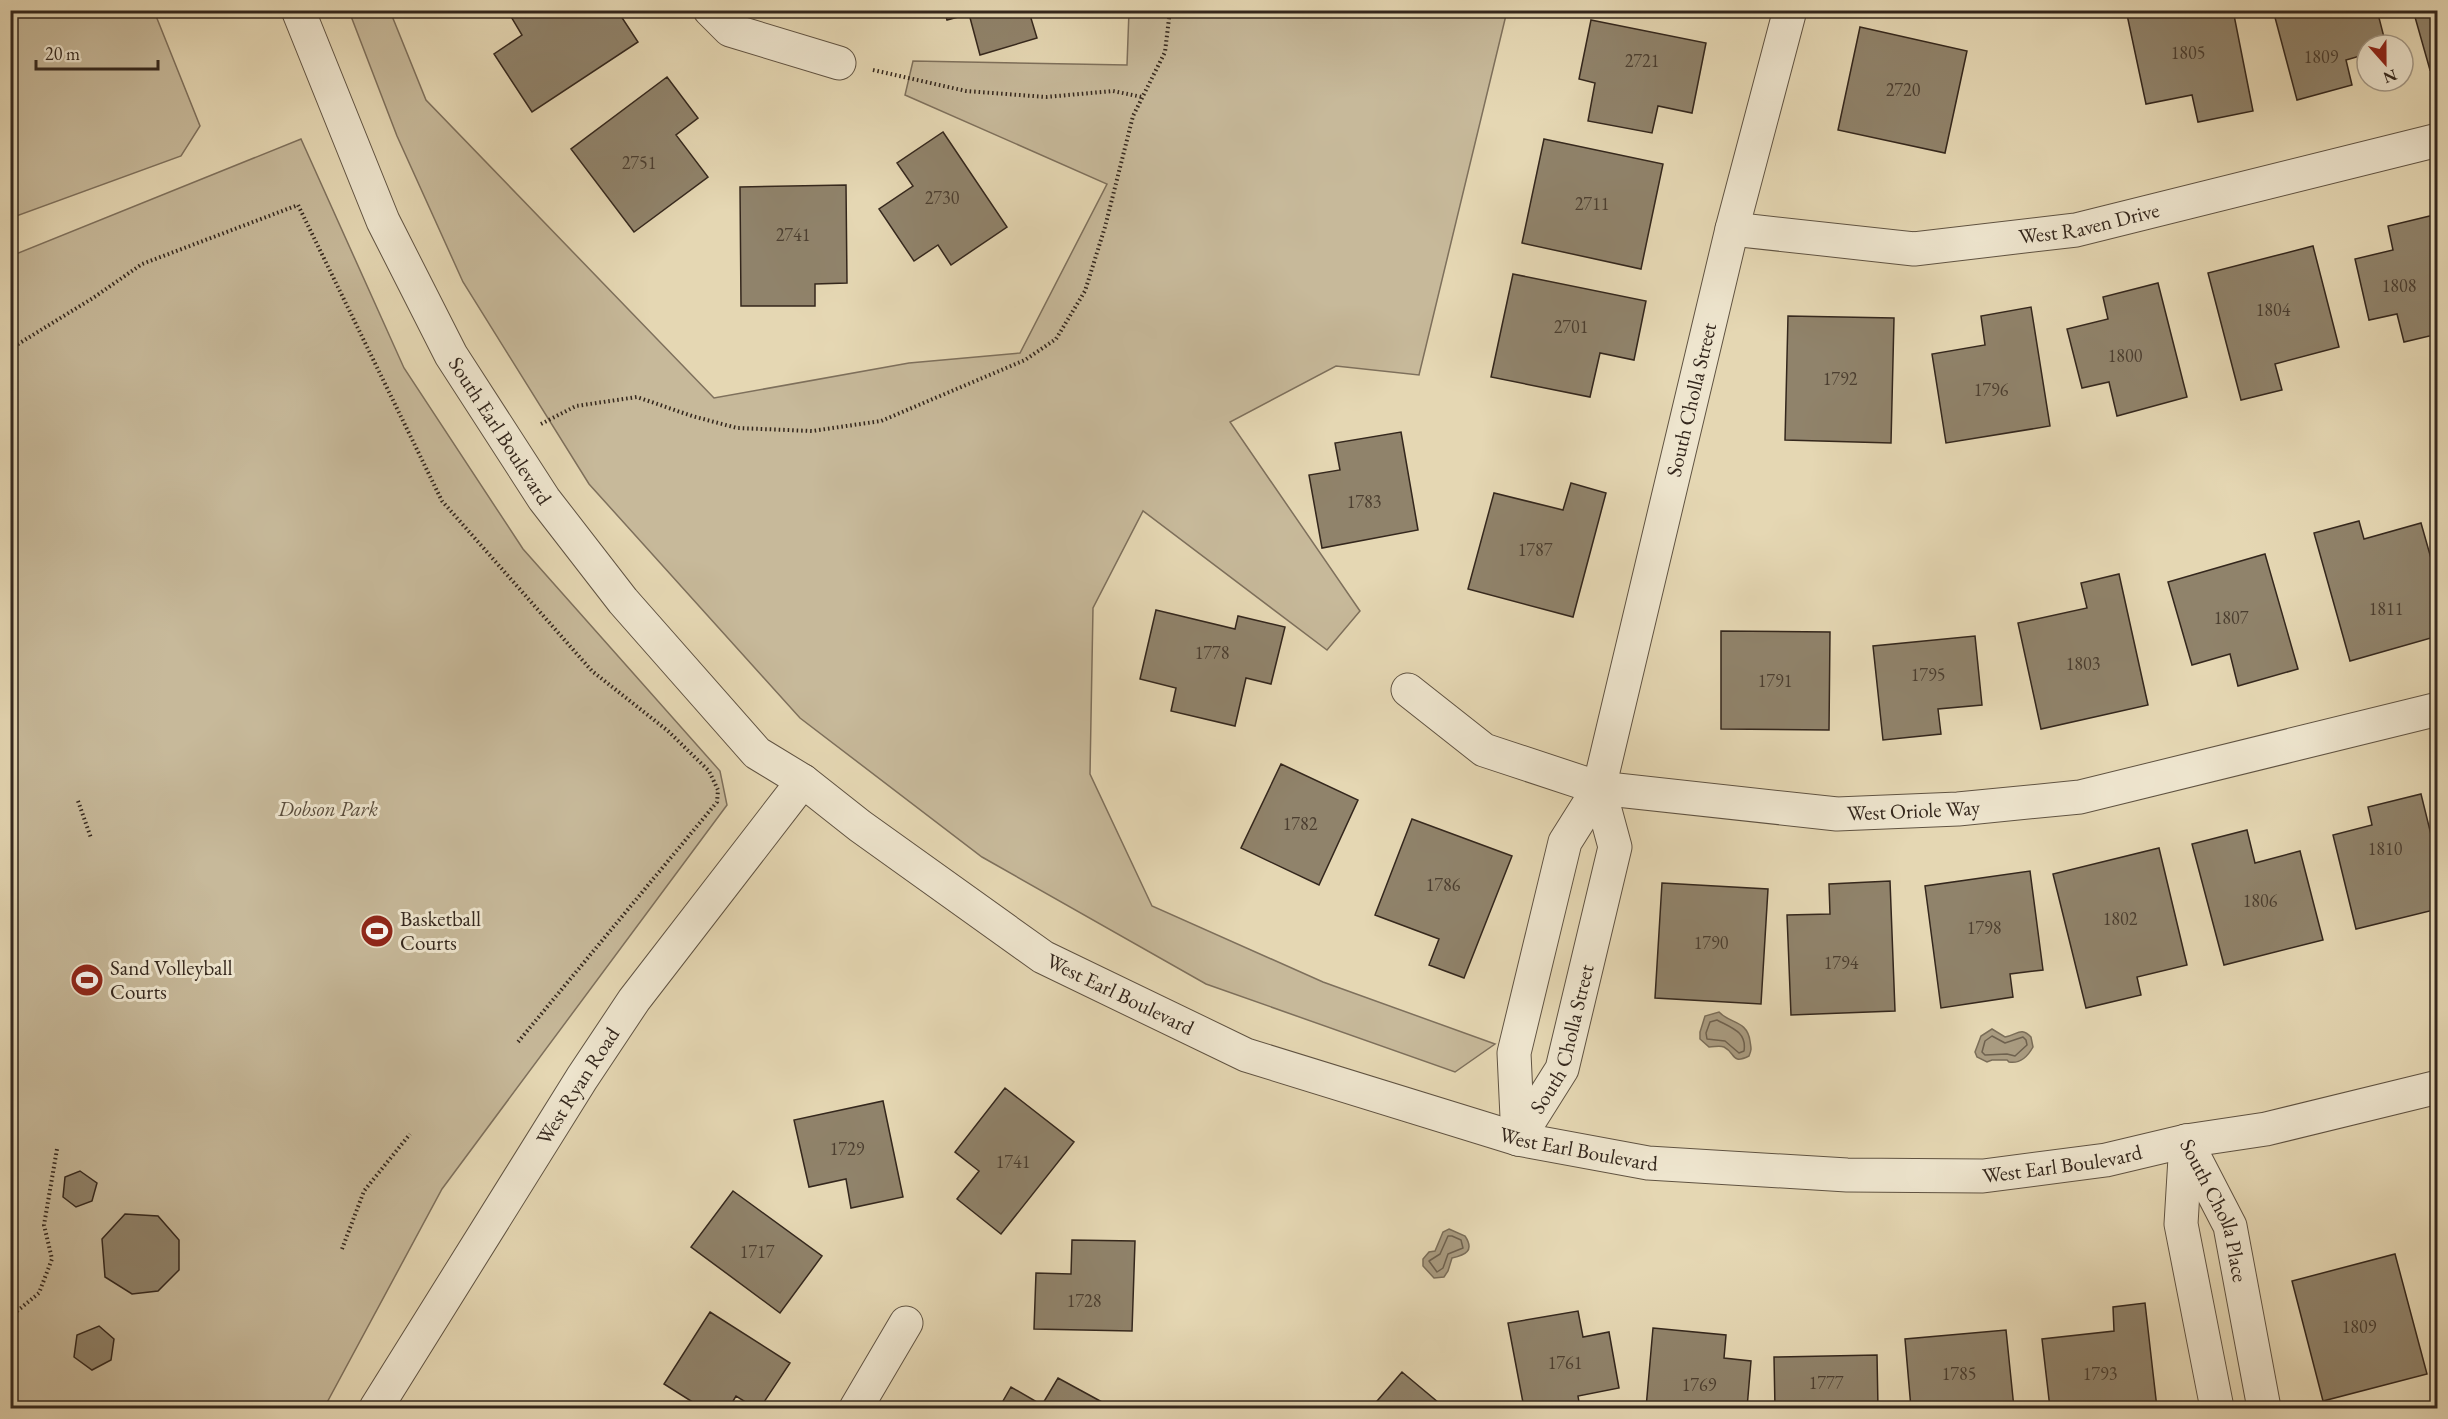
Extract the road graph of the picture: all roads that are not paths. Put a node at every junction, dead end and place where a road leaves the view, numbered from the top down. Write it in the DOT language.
graph roads {
  1 [pos="298,10"];
  2 [pos="710,10"];
  3 [pos="1790,10"];
  4 [pos="839,63"];
  5 [pos="2438,140"];
  6 [pos="1732,229"];
  7 [pos="1408,690"];
  8 [pos="2438,709"];
  9 [pos="803,781"];
  10 [pos="1599,788"];
  11 [pos="2438,1087"];
  12 [pos="1518,1139"];
  13 [pos="2186,1141"];
  14 [pos="906,1323"];
  15 [pos="376,1408"];
  16 [pos="856,1408"];
  17 [pos="2217,1408"];
  18 [pos="2264,1408"];
  1 -- 9 [label="street, South Earl Boulevard"];
  2 -- 4 [label="street"];
  3 -- 6 [label="street, South Cholla Street"];
  5 -- 6 [label="street, West Raven Drive"];
  6 -- 10 [label="street, South Cholla Street"];
  7 -- 10 [label="street, West Oriole Way"];
  8 -- 10 [label="street, West Oriole Way"];
  9 -- 12 [label="street, West Earl Boulevard"];
  9 -- 15 [label="street, West Ryan Road"];
  10 -- 12 [label="street, South Cholla Street"];
  10 -- 12 [label="street, South Cholla Street"];
  11 -- 13 [label="street, West Earl Boulevard"];
  12 -- 13 [label="street, West Earl Boulevard"];
  13 -- 17 [label="street, South Cholla Place"];
  13 -- 18 [label="street, South Cholla Place"];
  14 -- 16 [label="street"];
}
